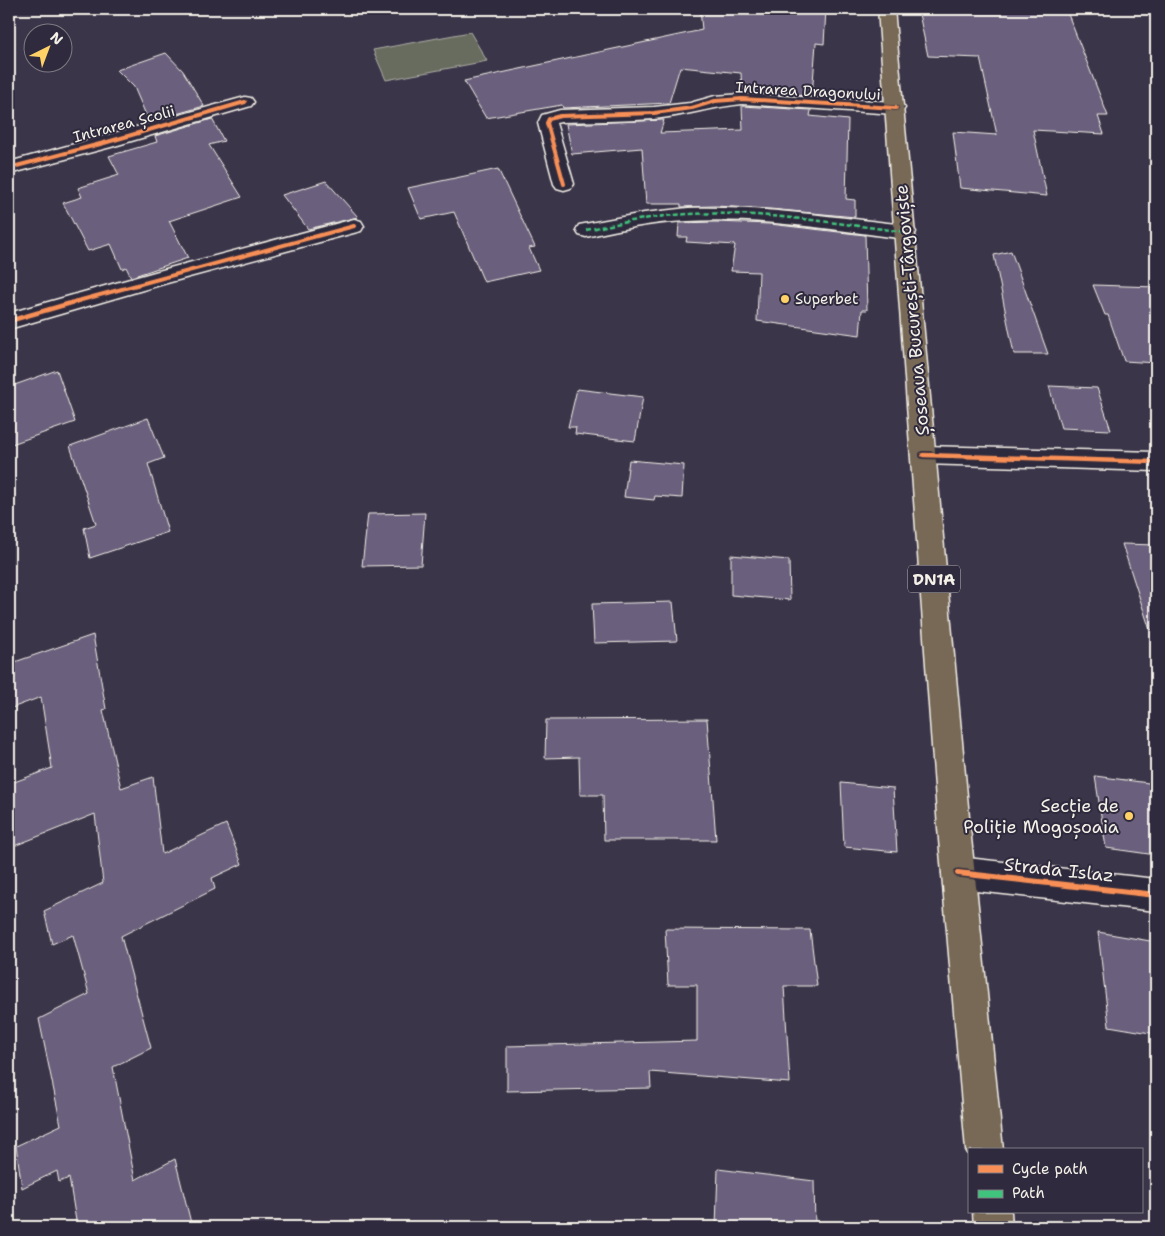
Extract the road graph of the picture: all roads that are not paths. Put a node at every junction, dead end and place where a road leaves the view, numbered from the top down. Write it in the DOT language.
graph roads {
  1 [pos="886,9"];
  2 [pos="245,102"];
  3 [pos="896,108"];
  4 [pos="9,168"];
  5 [pos="564,184"];
  6 [pos="354,226"];
  7 [pos="586,230"];
  8 [pos="906,232"];
  9 [pos="9,321"];
  10 [pos="923,455"];
  11 [pos="1156,462"];
  12 [pos="958,874"];
  13 [pos="1156,894"];
  14 [pos="985,1148"];
  15 [pos="992,1214"];
  16 [pos="993,1227"];
  1 -- 3 [label="main road, Șoseaua București-Târgoviște / DN1A"];
  2 -- 4 [label="street, Intrarea Școlii"];
  3 -- 5 [label="street, Intrarea Dragonului"];
  3 -- 8 [label="main road, Șoseaua București-Târgoviște / DN1A"];
  6 -- 9 [label="street"];
  7 -- 8 [label="street"];
  8 -- 10 [label="main road, Șoseaua București-Târgoviște / DN1A"];
  10 -- 11 [label="street"];
  10 -- 12 [label="main road, Șoseaua București-Târgoviște / DN1A"];
  12 -- 13 [label="street, Strada Islaz"];
  12 -- 14 [label="main road, Șoseaua București-Târgoviște / DN1A"];
  15 -- 16 [label="main road"];
}
